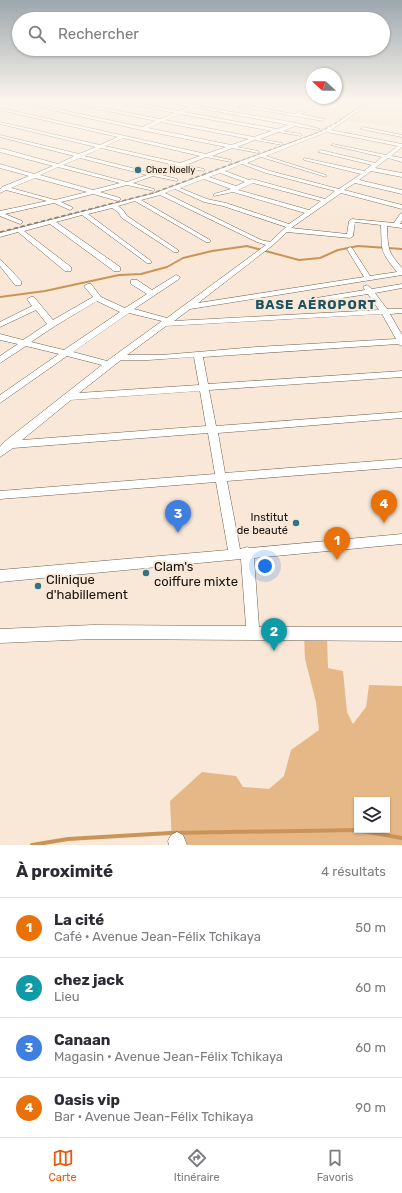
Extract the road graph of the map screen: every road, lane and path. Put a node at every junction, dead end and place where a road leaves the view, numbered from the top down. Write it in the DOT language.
graph roads {
  1 [pos="12,139"];
  2 [pos="74,139"];
  3 [pos="117,139"];
  4 [pos="134,139"];
  5 [pos="197,139"];
  6 [pos="257,139"];
  7 [pos="260,139"];
  8 [pos="303,139"];
  9 [pos="347,139"];
  10 [pos="338,141"];
  11 [pos="280,144"];
  12 [pos="102,146"];
  13 [pos="400,146"];
  14 [pos="234,147"];
  15 [pos="0,150"];
  16 [pos="256,152"];
  17 [pos="321,152"];
  18 [pos="81,155"];
  19 [pos="209,156"];
  20 [pos="262,156"];
  21 [pos="387,157"];
  22 [pos="306,159"];
  23 [pos="402,160"];
  24 [pos="229,161"];
  25 [pos="243,163"];
  26 [pos="59,165"];
  27 [pos="183,165"];
  28 [pos="377,165"];
  29 [pos="0,166"];
  30 [pos="341,167"];
  31 [pos="371,169"];
  32 [pos="202,170"];
  33 [pos="220,171"];
  34 [pos="366,173"];
  35 [pos="156,174"];
  36 [pos="329,174"];
  37 [pos="402,175"];
  38 [pos="35,176"];
  39 [pos="205,177"];
  40 [pos="175,180"];
  41 [pos="355,181"];
  42 [pos="249,182"];
  43 [pos="128,183"];
  44 [pos="309,183"];
  45 [pos="3,188"];
  46 [pos="176,188"];
  47 [pos="233,189"];
  48 [pos="152,190"];
  49 [pos="340,191"];
  50 [pos="0,192"];
  51 [pos="94,192"];
  52 [pos="293,192"];
  53 [pos="402,192"];
  54 [pos="160,193"];
  55 [pos="216,195"];
  56 [pos="118,199"];
  57 [pos="137,200"];
  58 [pos="53,201"];
  59 [pos="326,201"];
  60 [pos="114,206"];
  61 [pos="402,207"];
  62 [pos="70,208"];
  63 [pos="310,212"];
  64 [pos="0,213"];
  65 [pos="84,214"];
  66 [pos="402,215"];
  67 [pos="20,222"];
  68 [pos="52,222"];
  69 [pos="384,223"];
  70 [pos="399,226"];
  71 [pos="288,228"];
  72 [pos="19,230"];
  73 [pos="0,235"];
  74 [pos="208,241"];
  75 [pos="271,244"];
  76 [pos="350,249"];
  77 [pos="176,251"];
  78 [pos="0,262"];
  79 [pos="148,262"];
  80 [pos="116,269"];
  81 [pos="68,270"];
  82 [pos="402,273"];
  83 [pos="176,277"];
  84 [pos="364,278"];
  85 [pos="134,282"];
  86 [pos="18,283"];
  87 [pos="88,286"];
  88 [pos="402,286"];
  89 [pos="370,291"];
  90 [pos="151,293"];
  91 [pos="97,298"];
  92 [pos="31,299"];
  93 [pos="316,300"];
  94 [pos="36,307"];
  95 [pos="188,308"];
  96 [pos="127,310"];
  97 [pos="402,311"];
  98 [pos="385,312"];
  99 [pos="168,322"];
  100 [pos="52,324"];
  101 [pos="0,325"];
  102 [pos="0,337"];
  103 [pos="402,342"];
  104 [pos="25,343"];
  105 [pos="66,353"];
  106 [pos="198,354"];
  107 [pos="119,357"];
  108 [pos="0,360"];
  109 [pos="109,364"];
  110 [pos="402,374"];
  111 [pos="203,389"];
  112 [pos="68,397"];
  113 [pos="0,400"];
  114 [pos="402,415"];
  115 [pos="211,429"];
  116 [pos="8,445"];
  117 [pos="0,453"];
  118 [pos="402,464"];
  119 [pos="221,477"];
  120 [pos="0,495"];
  121 [pos="402,539"];
  122 [pos="241,553"];
  123 [pos="0,576"];
  124 [pos="252,633"];
  125 [pos="402,634"];
  126 [pos="0,636"];
  1 -- 18 [label="street"];
  2 -- 12 [label="street"];
  3 -- 12 [label="street"];
  4 -- 19 [label="street"];
  5 -- 14 [label="street"];
  6 -- 14 [label="street"];
  7 -- 11 [label="street"];
  8 -- 20 [label="street"];
  9 -- 13 [label="street"];
  10 -- 21 [label="street"];
  12 -- 18 [label="street"];
  12 -- 27 [label="street"];
  13 -- 21 [label="street"];
  14 -- 16 [label="street"];
  14 -- 19 [label="street"];
  15 -- 26 [label="street"];
  17 -- 28 [label="street"];
  18 -- 26 [label="street"];
  18 -- 35 [label="street"];
  19 -- 24 [label="street"];
  19 -- 27 [label="street"];
  20 -- 25 [label="street"];
  20 -- 36 [label="street"];
  21 -- 23 [label="street"];
  21 -- 28 [label="street"];
  22 -- 30 [label="street"];
  25 -- 33 [label="street"];
  25 -- 44 [label="street"];
  26 -- 38 [label="street"];
  26 -- 43 [label="street"];
  27 -- 32 [label="street"];
  27 -- 35 [label="street"];
  28 -- 31 [label="street"];
  29 -- 38 [label="street"];
  30 -- 34 [label="street"];
  30 -- 36 [label="street"];
  31 -- 34 [label="street"];
  31 -- 37 [label="street"];
  33 -- 39 [label="street"];
  33 -- 42 [label="street"];
  34 -- 41 [label="street"];
  35 -- 40 [label="street"];
  35 -- 43 [label="street"];
  36 -- 44 [label="street"];
  38 -- 45 [label="street"];
  38 -- 51 [label="street"];
  39 -- 46 [label="street"];
  39 -- 47 [label="street"];
  41 -- 49 [label="street"];
  41 -- 53 [label="street"];
  42 -- 47 [label="street"];
  42 -- 52 [label="street"];
  43 -- 48 [label="street"];
  43 -- 51 [label="street"];
  44 -- 49 [label="street"];
  44 -- 52 [label="street"];
  45 -- 50 [label="street"];
  45 -- 58 [label="street"];
  46 -- 54 [label="street"];
  46 -- 71 [label="street"];
  47 -- 55 [label="street"];
  47 -- 63 [label="street"];
  49 -- 59 [label="street"];
  49 -- 61 [label="street"];
  51 -- 56 [label="street"];
  51 -- 58 [label="street"];
  52 -- 59 [label="street"];
  54 -- 57 [label="street"];
  54 -- 75 [label="street"];
  57 -- 60 [label="street"];
  57 -- 74 [label="street"];
  58 -- 62 [label="street"];
  58 -- 64 [label="street"];
  59 -- 63 [label="street"];
  60 -- 65 [label="street"];
  60 -- 77 [label="street"];
  63 -- 71 [label="street"];
  64 -- 67 [label="street"];
  65 -- 68 [label="street"];
  65 -- 79 [label="street"];
  66 -- 70 [label="street"];
  68 -- 72 [label="street"];
  68 -- 80 [label="street"];
  69 -- 70 [label="street"];
  69 -- 71 [label="street"];
  69 -- 82 [label="street"];
  71 -- 75 [label="street"];
  72 -- 73 [label="street"];
  72 -- 81 [label="street"];
  75 -- 95 [label="street"];
  76 -- 84 [label="street"];
  78 -- 86 [label="street"];
  82 -- 84 [label="street"];
  83 -- 90 [label="street"];
  84 -- 89 [label="street"];
  84 -- 95 [label="street"];
  85 -- 90 [label="street"];
  87 -- 91 [label="street"];
  88 -- 89 [label="street"];
  89 -- 93 [label="street"];
  89 -- 98 [label="street"];
  90 -- 96 [label="street"];
  91 -- 96 [label="street"];
  91 -- 100 [label="street"];
  92 -- 94 [label="street"];
  94 -- 100 [label="street"];
  94 -- 101 [label="street"];
  95 -- 99 [label="street"];
  96 -- 99 [label="street"];
  96 -- 105 [label="street"];
  97 -- 98 [label="street"];
  98 -- 99 [label="street"];
  98 -- 103 [label="street"];
  99 -- 107 [label="street"];
  100 -- 104 [label="street"];
  102 -- 104 [label="street"];
  103 -- 106 [label="street"];
  104 -- 105 [label="street"];
  104 -- 108 [label="street"];
  105 -- 109 [label="street"];
  105 -- 113 [label="street"];
  106 -- 107 [label="street"];
  106 -- 111 [label="street"];
  107 -- 109 [label="street"];
  109 -- 112 [label="street"];
  110 -- 111 [label="street"];
  111 -- 112 [label="street"];
  111 -- 115 [label="street"];
  112 -- 116 [label="street"];
  114 -- 115 [label="street"];
  115 -- 116 [label="street"];
  115 -- 119 [label="street"];
  116 -- 117 [label="street"];
  118 -- 119 [label="street"];
  119 -- 120 [label="street"];
  119 -- 122 [label="street"];
  121 -- 122 [label="street"];
  122 -- 123 [label="street"];
  122 -- 124 [label="street"];
  124 -- 125 [label="street"];
  124 -- 126 [label="street"];
}
